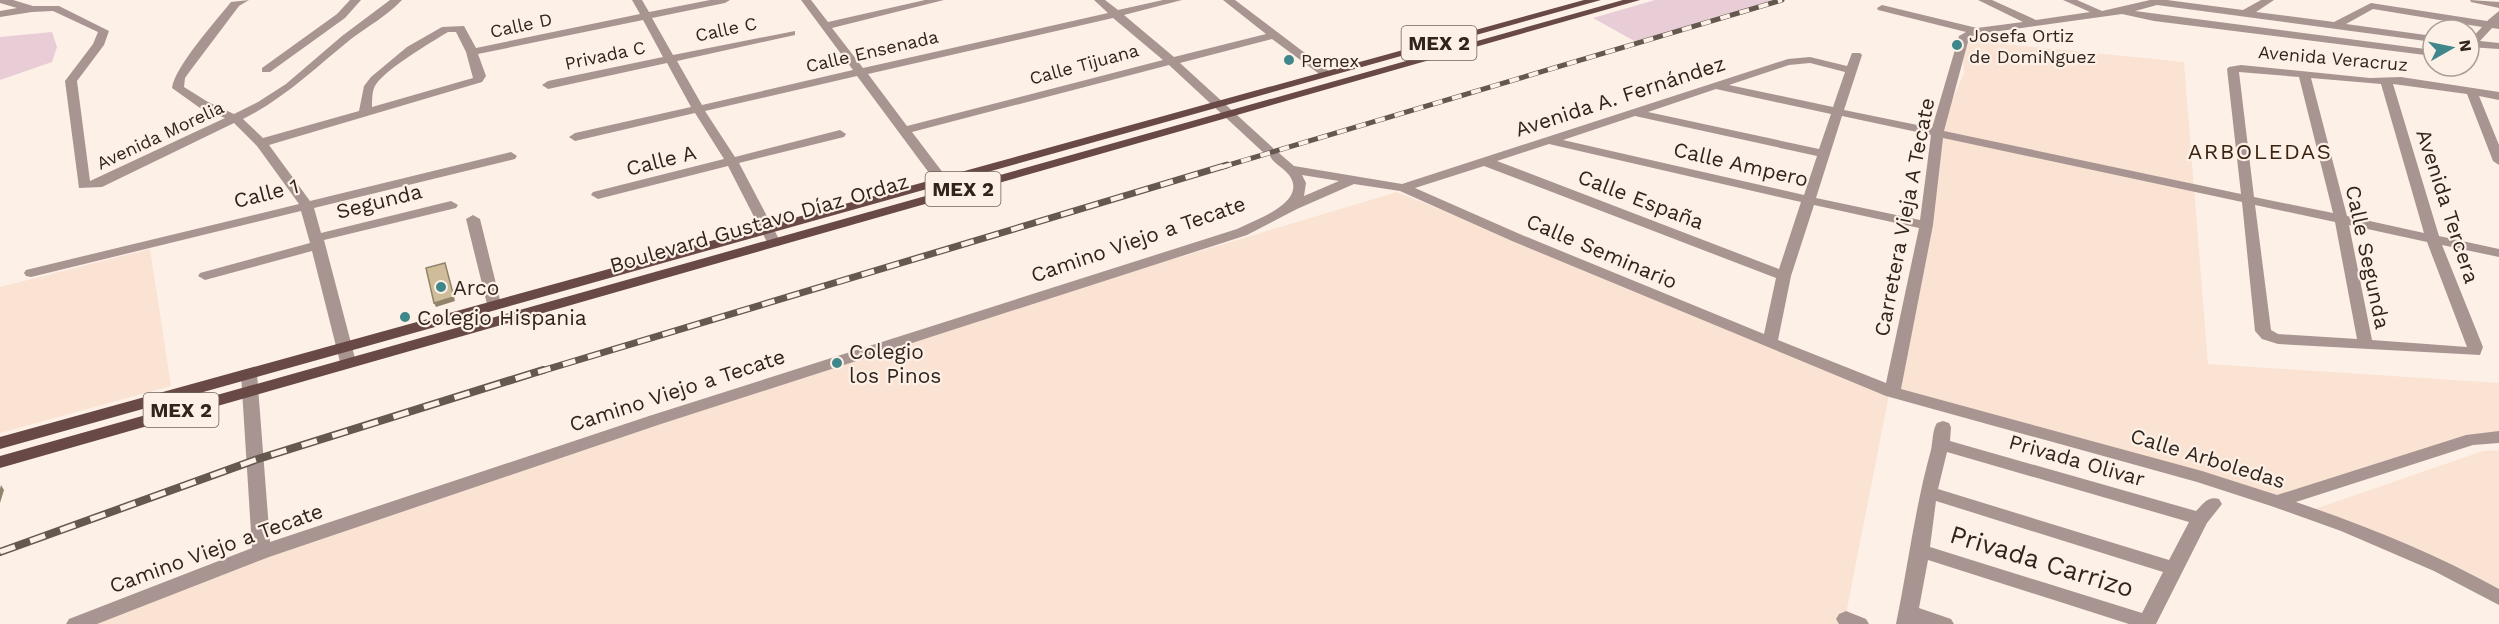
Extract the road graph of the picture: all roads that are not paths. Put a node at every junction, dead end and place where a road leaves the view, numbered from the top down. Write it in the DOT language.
graph roads {
  1 [pos="7,0"];
  2 [pos="356,0"];
  3 [pos="397,0"];
  4 [pos="637,0"];
  5 [pos="725,0"];
  6 [pos="806,0"];
  7 [pos="939,0"];
  8 [pos="1099,0"];
  9 [pos="1178,0"];
  10 [pos="1228,0"];
  11 [pos="1635,0"];
  12 [pos="1983,0"];
  13 [pos="2068,0"];
  14 [pos="2269,0"];
  15 [pos="2475,0"];
  16 [pos="236,1"];
  17 [pos="2160,1"];
  18 [pos="59,4"];
  19 [pos="1593,4"];
  20 [pos="2499,5"];
  21 [pos="1882,8"];
  22 [pos="33,9"];
  23 [pos="2123,11"];
  24 [pos="1116,13"];
  25 [pos="2101,13"];
  26 [pos="2246,13"];
  27 [pos="0,14"];
  28 [pos="2499,14"];
  29 [pos="647,15"];
  30 [pos="2035,22"];
  31 [pos="825,26"];
  32 [pos="2335,26"];
  33 [pos="2495,26"];
  34 [pos="1977,31"];
  35 [pos="791,33"];
  36 [pos="1273,35"];
  37 [pos="2481,36"];
  38 [pos="2421,37"];
  39 [pos="2481,45"];
  40 [pos="2499,46"];
  41 [pos="2421,51"];
  42 [pos="472,52"];
  43 [pos="1856,55"];
  44 [pos="670,60"];
  45 [pos="1170,60"];
  46 [pos="266,70"];
  47 [pos="1851,70"];
  48 [pos="861,73"];
  49 [pos="1326,74"];
  50 [pos="2304,75"];
  51 [pos="2386,80"];
  52 [pos="548,85"];
  53 [pos="1717,86"];
  54 [pos="2472,93"];
  55 [pos="2499,96"];
  56 [pos="1219,104"];
  57 [pos="698,109"];
  58 [pos="365,112"];
  59 [pos="1634,112"];
  60 [pos="1836,113"];
  61 [pos="1230,114"];
  62 [pos="237,118"];
  63 [pos="906,130"];
  64 [pos="840,134"];
  65 [pos="1937,134"];
  66 [pos="576,137"];
  67 [pos="1547,140"];
  68 [pos="261,143"];
  69 [pos="1823,154"];
  70 [pos="511,156"];
  71 [pos="1484,161"];
  72 [pos="2499,161"];
  73 [pos="732,162"];
  74 [pos="1292,169"];
  75 [pos="1354,179"];
  76 [pos="943,182"];
  77 [pos="1404,188"];
  78 [pos="598,195"];
  79 [pos="2247,198"];
  80 [pos="1808,200"];
  81 [pos="451,204"];
  82 [pos="306,205"];
  83 [pos="1292,206"];
  84 [pos="473,219"];
  85 [pos="2341,220"];
  86 [pos="1926,225"];
  87 [pos="770,236"];
  88 [pos="2433,240"];
  89 [pos="317,241"];
  90 [pos="2499,253"];
  91 [pos="31,273"];
  92 [pos="205,276"];
  93 [pos="1784,276"];
  94 [pos="494,304"];
  95 [pos="1770,343"];
  96 [pos="2364,343"];
  97 [pos="347,354"];
  98 [pos="249,382"];
  99 [pos="1892,392"];
  100 [pos="2499,437"];
  101 [pos="0,443"];
  102 [pos="0,462"];
  103 [pos="1928,492"];
  104 [pos="2277,502"];
  105 [pos="2212,504"];
  106 [pos="2200,519"];
  107 [pos="1920,551"];
  108 [pos="262,552"];
  109 [pos="2175,569"];
  110 [pos="2499,598"];
  111 [pos="1907,618"];
  112 [pos="2147,623"];
  113 [pos="76,624"];
  114 [pos="1944,624"];
  1 -- 22 [label="street"];
  2 -- 46 [label="street"];
  3 -- 62 [label="street, Avenida Morelia"];
  4 -- 29 [label="street"];
  5 -- 29 [label="street, Calle D"];
  6 -- 31 [label="street"];
  7 -- 31 [label="street"];
  8 -- 24 [label="street"];
  9 -- 24 [label="street, Calle Ensenada"];
  10 -- 36 [label="street"];
  11 -- 19 [label="main road, Boulevard Gustavo Díaz Ordaz / MEX 2"];
  12 -- 30 [label="street"];
  13 -- 25 [label="street"];
  14 -- 26 [label="street"];
  15 -- 20 [label="street"];
  16 -- 62 [label="street"];
  17 -- 23 [label="street"];
  17 -- 26 [label="street"];
  18 -- 22 [label="street"];
  18 -- 62 [label="street, Avenida Morelia"];
  19 -- 49 [label="main road, Boulevard Gustavo Díaz Ordaz / MEX 2"];
  19 -- 61 [label="main road, Boulevard Gustavo Díaz Ordaz / MEX 2"];
  21 -- 34 [label="street"];
  22 -- 27 [label="street"];
  23 -- 25 [label="street"];
  23 -- 41 [label="street"];
  24 -- 45 [label="street"];
  24 -- 48 [label="street, Calle Ensenada"];
  25 -- 30 [label="street"];
  26 -- 32 [label="street"];
  28 -- 33 [label="street"];
  29 -- 42 [label="street, Calle D"];
  29 -- 44 [label="street"];
  30 -- 34 [label="street"];
  31 -- 48 [label="street"];
  32 -- 33 [label="street"];
  32 -- 38 [label="street"];
  33 -- 37 [label="street"];
  34 -- 65 [label="street, Carretera Vieja A Tecate"];
  35 -- 44 [label="street, Calle C"];
  36 -- 45 [label="street, Calle Tijuana"];
  36 -- 49 [label="street"];
  39 -- 40 [label="street"];
  42 -- 58 [label="street"];
  42 -- 58 [label="street"];
  43 -- 47 [label="street"];
  44 -- 52 [label="street, Privada C"];
  44 -- 57 [label="street"];
  45 -- 56 [label="street"];
  45 -- 63 [label="street, Calle Tijuana"];
  47 -- 53 [label="street, Avenida A. Fernández"];
  47 -- 60 [label="street"];
  48 -- 57 [label="street, Calle Ensenada"];
  48 -- 63 [label="street"];
  49 -- 56 [label="main road, Boulevard Gustavo Díaz Ordaz / MEX 2"];
  50 -- 51 [label="street, Avenida Veracruz"];
  50 -- 79 [label="street, Avenida Veracruz"];
  50 -- 85 [label="street, Calle Segunda"];
  51 -- 54 [label="street, Avenida Veracruz"];
  51 -- 88 [label="street, Avenida Tercera"];
  53 -- 59 [label="street, Avenida A. Fernández"];
  53 -- 60 [label="street"];
  54 -- 55 [label="street, Avenida Veracruz"];
  54 -- 72 [label="street"];
  56 -- 61 [label="street"];
  56 -- 76 [label="main road, Boulevard Gustavo Díaz Ordaz / MEX 2"];
  57 -- 66 [label="street, Calle Ensenada"];
  57 -- 73 [label="street"];
  58 -- 68 [label="street"];
  59 -- 67 [label="street, Avenida A. Fernández"];
  59 -- 69 [label="street"];
  60 -- 65 [label="street"];
  60 -- 69 [label="street"];
  61 -- 74 [label="street"];
  61 -- 87 [label="main road, Boulevard Gustavo Díaz Ordaz / MEX 2"];
  62 -- 68 [label="street"];
  63 -- 76 [label="street"];
  64 -- 73 [label="street, Calle A"];
  65 -- 79 [label="street"];
  65 -- 86 [label="street, Carretera Vieja A Tecate"];
  67 -- 71 [label="street, Avenida A. Fernández"];
  67 -- 80 [label="street, Calle Ampero"];
  68 -- 82 [label="street"];
  69 -- 80 [label="street"];
  70 -- 82 [label="street, Calle 1"];
  71 -- 77 [label="street, Avenida A. Fernández"];
  71 -- 93 [label="street, Calle España"];
  73 -- 78 [label="street, Calle A"];
  73 -- 87 [label="street"];
  74 -- 75 [label="street, Calle Seminario"];
  74 -- 83 [label="street"];
  75 -- 77 [label="street, Calle Seminario"];
  75 -- 83 [label="street, Camino Viejo a Tecate"];
  76 -- 87 [label="main road, Boulevard Gustavo Díaz Ordaz / MEX 2"];
  77 -- 95 [label="street, Calle Seminario"];
  79 -- 85 [label="street"];
  79 -- 96 [label="street, Avenida Tercera"];
  80 -- 86 [label="street, Calle Ampero"];
  80 -- 93 [label="street"];
  81 -- 89 [label="street, Segunda"];
  82 -- 89 [label="street"];
  82 -- 91 [label="street, Calle 1"];
  83 -- 108 [label="street, Camino Viejo a Tecate"];
  84 -- 94 [label="street"];
  85 -- 88 [label="street"];
  85 -- 96 [label="street, Calle Segunda"];
  86 -- 99 [label="street, Carretera Vieja A Tecate"];
  87 -- 94 [label="main road, Boulevard Gustavo Díaz Ordaz / MEX 2"];
  87 -- 97 [label="main road, Boulevard Gustavo Díaz Ordaz / MEX 2"];
  88 -- 90 [label="street"];
  88 -- 96 [label="street, Avenida Tercera"];
  89 -- 92 [label="street, Segunda"];
  89 -- 97 [label="street"];
  93 -- 95 [label="street"];
  94 -- 97 [label="main road, Boulevard Gustavo Díaz Ordaz / MEX 2"];
  95 -- 99 [label="street, Calle Seminario"];
  97 -- 98 [label="main road, Boulevard Gustavo Díaz Ordaz / MEX 2"];
  98 -- 101 [label="main road, Boulevard Gustavo Díaz Ordaz / MEX 2"];
  98 -- 102 [label="main road, Boulevard Gustavo Díaz Ordaz / MEX 2"];
  98 -- 108 [label="street"];
  99 -- 104 [label="street, Calle Arboledas"];
  100 -- 104 [label="street"];
  103 -- 106 [label="street, Privada Olivar"];
  103 -- 107 [label="street, Privada Olivar"];
  103 -- 109 [label="street"];
  104 -- 110 [label="street, Calle Arboledas"];
  105 -- 106 [label="street"];
  106 -- 109 [label="street"];
  107 -- 111 [label="street, Privada Olivar"];
  107 -- 112 [label="street, Privada Carrizo"];
  108 -- 113 [label="street, Camino Viejo a Tecate"];
  109 -- 112 [label="street"];
  111 -- 114 [label="street"];
}
